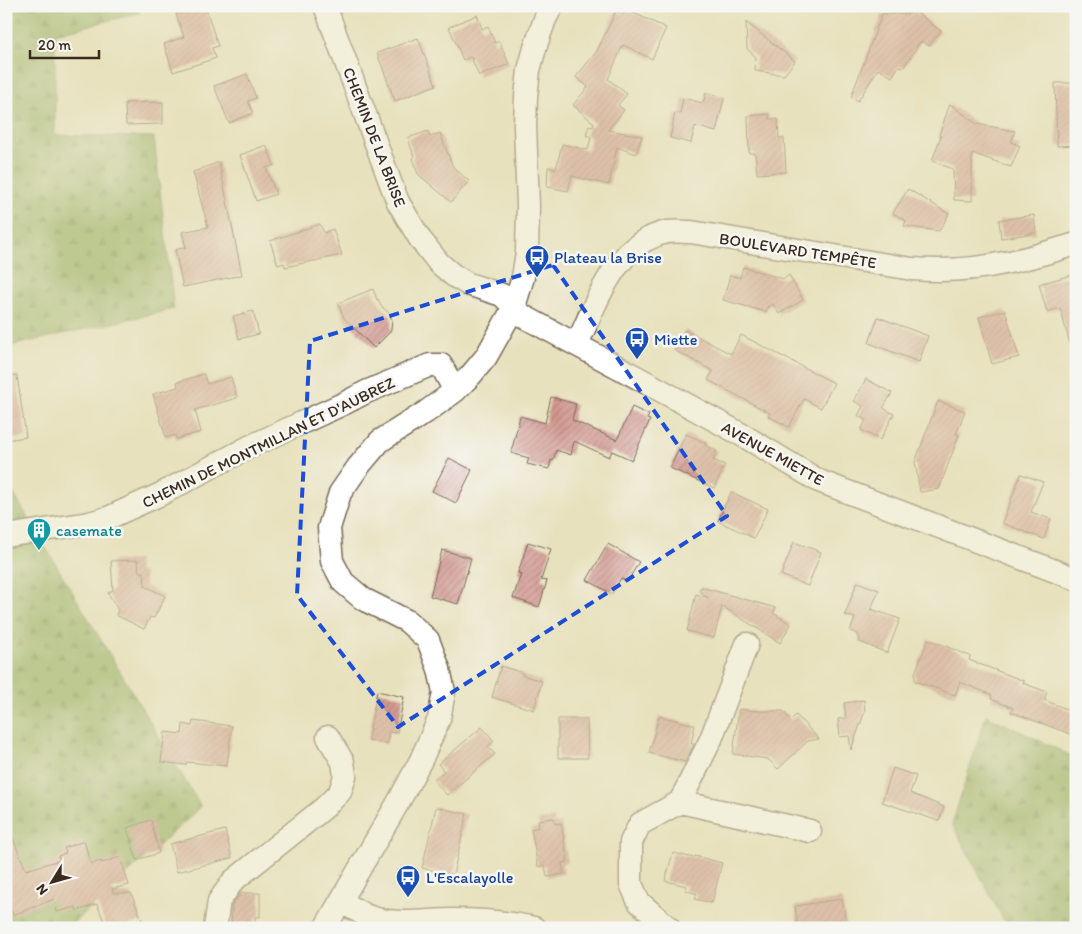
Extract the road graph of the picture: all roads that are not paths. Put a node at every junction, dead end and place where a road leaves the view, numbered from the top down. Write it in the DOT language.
graph roads {
  1 [pos="325,6"];
  2 [pos="552,6"];
  3 [pos="1076,244"];
  4 [pos="514,307"];
  5 [pos="577,344"];
  6 [pos="455,391"];
  7 [pos="6,536"];
  8 [pos="1076,578"];
  9 [pos="747,644"];
  10 [pos="328,737"];
  11 [pos="680,802"];
  12 [pos="810,831"];
  13 [pos="342,900"];
  14 [pos="424,924"];
  15 [pos="215,928"];
  16 [pos="325,928"];
  17 [pos="534,928"];
  18 [pos="669,928"];
  1 -- 4 [label="street, CHEMIN DE LA BRISE"];
  2 -- 4 [label="street"];
  3 -- 5 [label="street, BOULEVARD TEMPÊTE"];
  4 -- 5 [label="street, AVENUE MIETTE"];
  4 -- 6 [label="street"];
  5 -- 8 [label="street, AVENUE MIETTE"];
  6 -- 7 [label="street, CHEMIN DE MONTMILLAN ET D'AUBREZ"];
  6 -- 13 [label="street"];
  9 -- 11 [label="street"];
  10 -- 15 [label="street"];
  11 -- 12 [label="street"];
  11 -- 18 [label="street"];
  13 -- 14 [label="street"];
  13 -- 16 [label="street"];
  14 -- 17 [label="street"];
}
